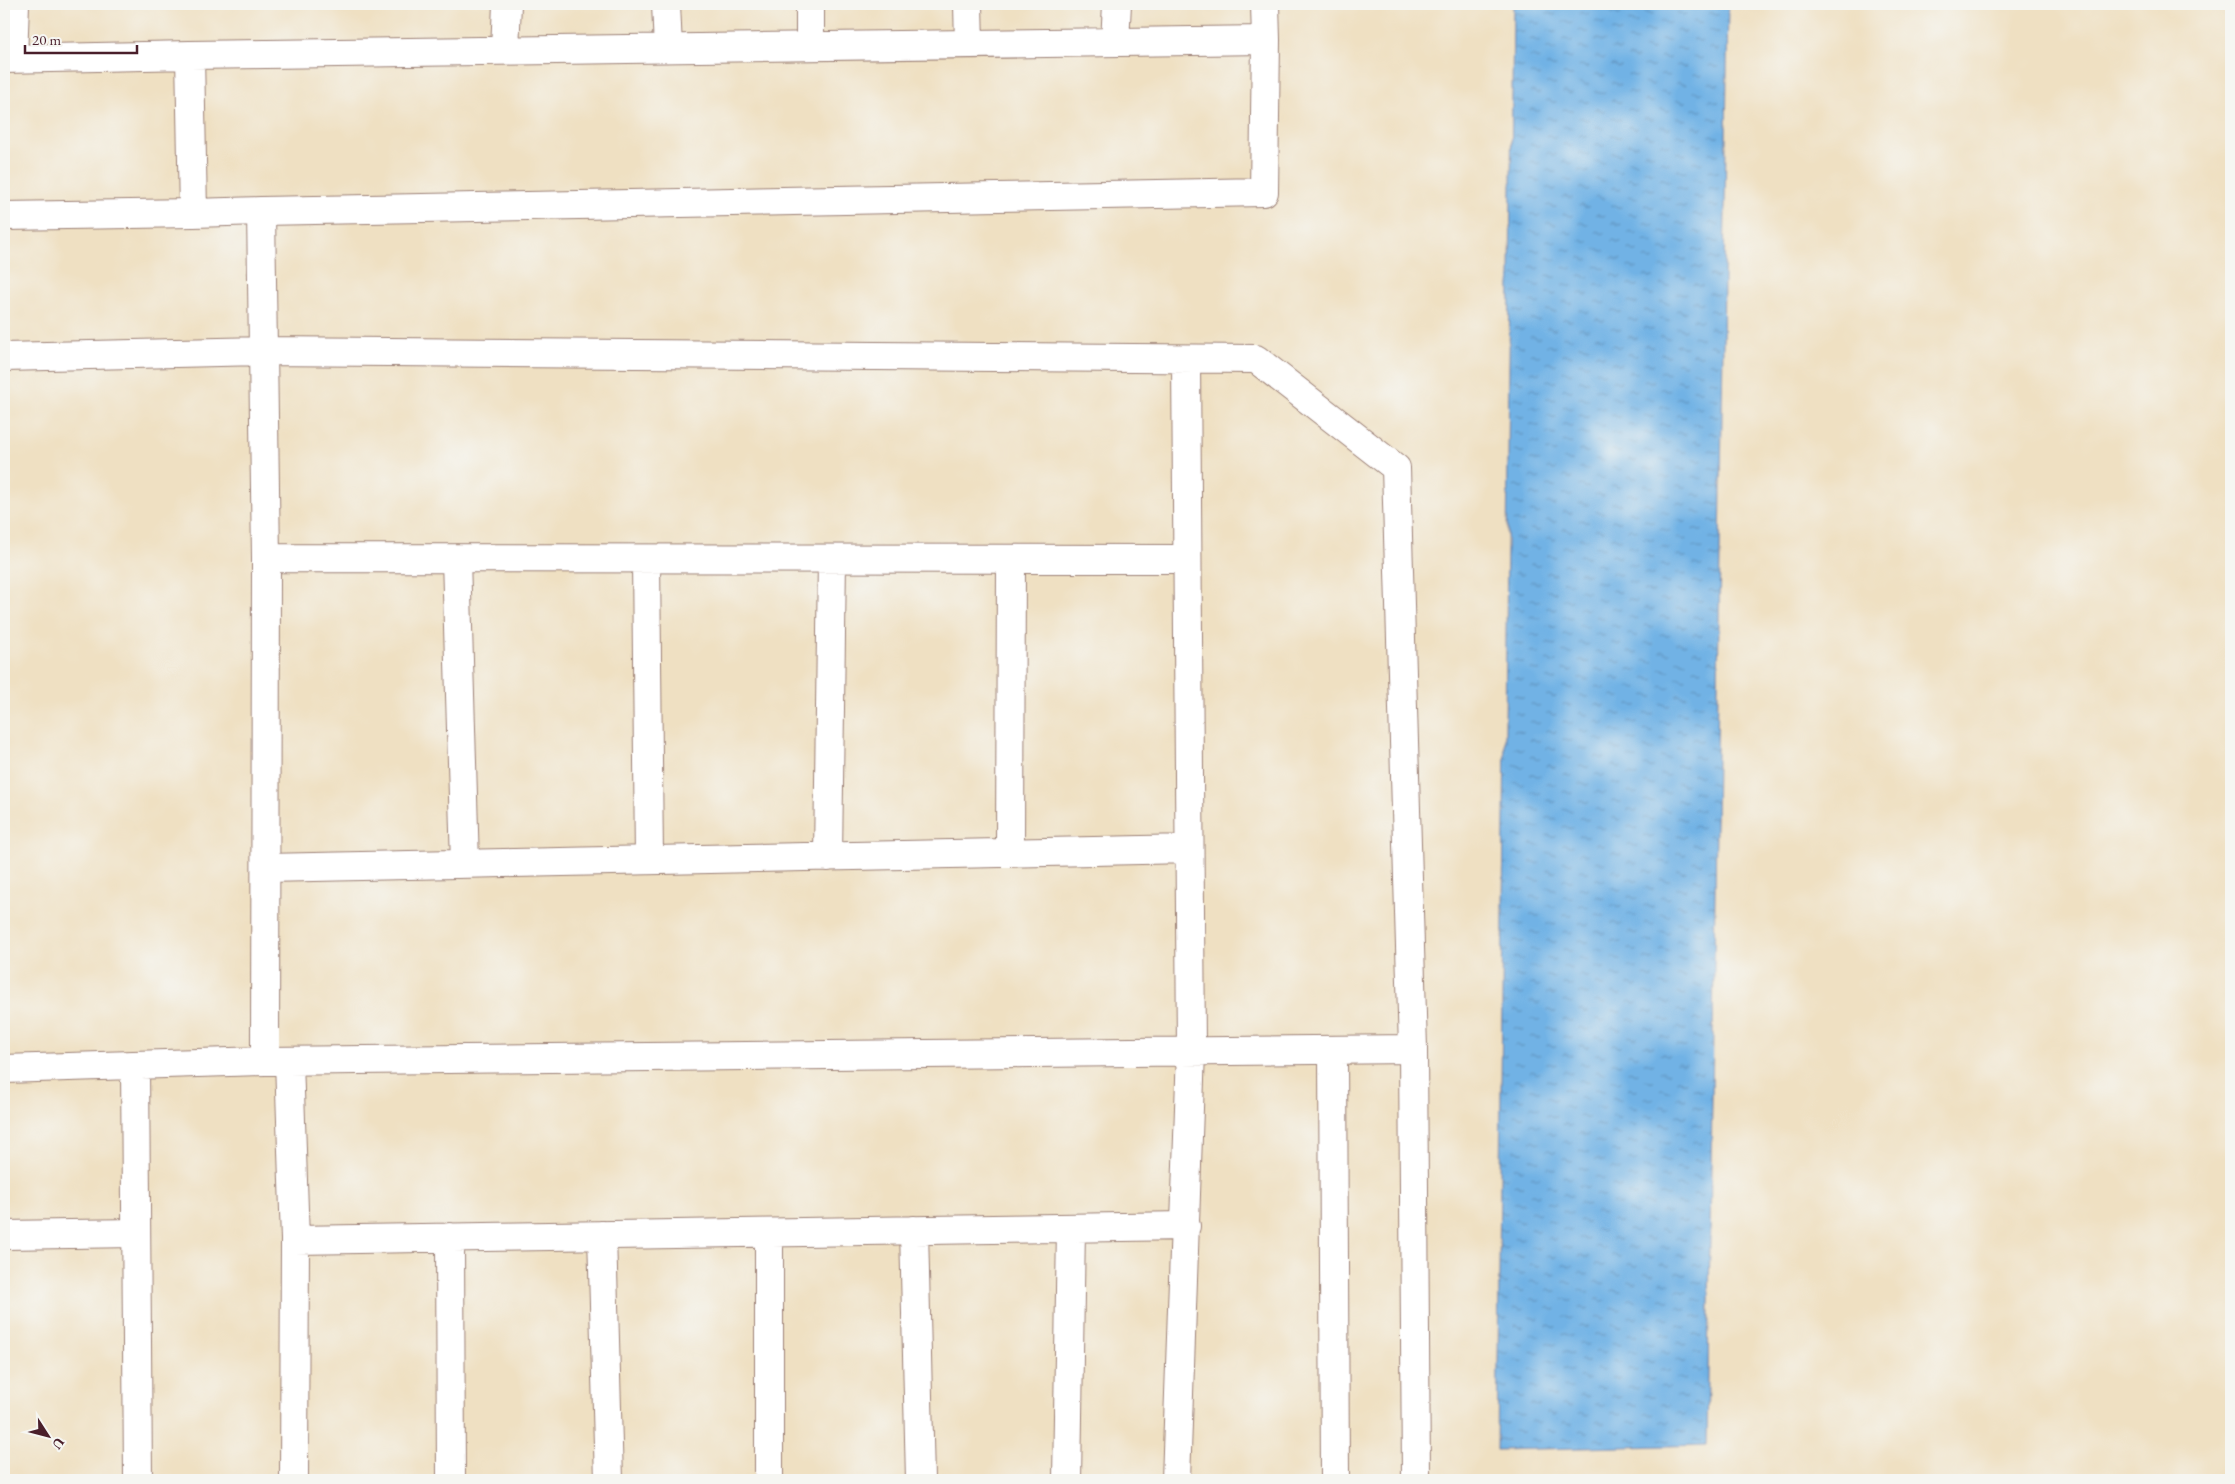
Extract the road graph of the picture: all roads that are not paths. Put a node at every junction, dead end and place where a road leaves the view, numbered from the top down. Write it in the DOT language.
graph roads {
  1 [pos="15,4"];
  2 [pos="507,4"];
  3 [pos="666,4"];
  4 [pos="810,4"];
  5 [pos="968,4"];
  6 [pos="1117,4"];
  7 [pos="1265,4"];
  8 [pos="1266,40"];
  9 [pos="1116,42"];
  10 [pos="969,44"];
  11 [pos="810,46"];
  12 [pos="668,48"];
  13 [pos="505,50"];
  14 [pos="190,54"];
  15 [pos="8,59"];
  16 [pos="261,211"];
  17 [pos="193,213"];
  18 [pos="4,216"];
  19 [pos="263,351"];
  20 [pos="4,357"];
  21 [pos="1186,359"];
  22 [pos="266,558"];
  23 [pos="456,559"];
  24 [pos="646,559"];
  25 [pos="832,559"];
  26 [pos="1011,559"];
  27 [pos="1187,559"];
  28 [pos="1189,849"];
  29 [pos="1010,853"];
  30 [pos="828,857"];
  31 [pos="649,860"];
  32 [pos="465,864"];
  33 [pos="266,868"];
  34 [pos="1333,1050"];
  35 [pos="1413,1050"];
  36 [pos="1191,1052"];
  37 [pos="277,1061"];
  38 [pos="135,1065"];
  39 [pos="4,1069"];
  40 [pos="1186,1226"];
  41 [pos="1071,1228"];
  42 [pos="914,1230"];
  43 [pos="136,1233"];
  44 [pos="769,1233"];
  45 [pos="4,1235"];
  46 [pos="602,1235"];
  47 [pos="450,1237"];
  48 [pos="295,1240"];
  49 [pos="138,1480"];
  50 [pos="294,1480"];
  51 [pos="451,1480"];
  52 [pos="609,1480"];
  53 [pos="769,1480"];
  54 [pos="920,1480"];
  55 [pos="1067,1480"];
  56 [pos="1176,1480"];
  57 [pos="1335,1480"];
  58 [pos="1416,1480"];
  1 -- 15 [label="street"];
  2 -- 13 [label="street"];
  3 -- 12 [label="street"];
  4 -- 11 [label="street"];
  5 -- 10 [label="street"];
  6 -- 9 [label="street"];
  7 -- 8 [label="street"];
  8 -- 9 [label="street"];
  8 -- 16 [label="street"];
  9 -- 10 [label="street"];
  10 -- 11 [label="street"];
  11 -- 12 [label="street"];
  12 -- 13 [label="street"];
  13 -- 14 [label="street"];
  14 -- 15 [label="street"];
  14 -- 17 [label="street"];
  16 -- 17 [label="street"];
  16 -- 19 [label="street"];
  17 -- 18 [label="street"];
  19 -- 20 [label="street"];
  19 -- 21 [label="street"];
  19 -- 22 [label="street"];
  21 -- 27 [label="street"];
  21 -- 35 [label="street"];
  22 -- 23 [label="street"];
  22 -- 33 [label="street"];
  23 -- 24 [label="street"];
  23 -- 32 [label="street"];
  24 -- 25 [label="street"];
  24 -- 31 [label="street"];
  25 -- 26 [label="street"];
  25 -- 30 [label="street"];
  26 -- 27 [label="street"];
  26 -- 29 [label="street"];
  27 -- 28 [label="street"];
  28 -- 29 [label="street"];
  28 -- 36 [label="street"];
  29 -- 30 [label="street"];
  30 -- 31 [label="street"];
  31 -- 32 [label="street"];
  32 -- 33 [label="street"];
  33 -- 37 [label="street"];
  34 -- 35 [label="street"];
  34 -- 36 [label="street"];
  34 -- 57 [label="street"];
  35 -- 58 [label="street"];
  36 -- 37 [label="street"];
  36 -- 40 [label="street"];
  37 -- 38 [label="street"];
  37 -- 48 [label="street"];
  38 -- 39 [label="street"];
  38 -- 43 [label="street"];
  40 -- 41 [label="street"];
  40 -- 56 [label="street"];
  41 -- 42 [label="street"];
  41 -- 55 [label="street"];
  42 -- 44 [label="street"];
  42 -- 54 [label="street"];
  43 -- 45 [label="street"];
  43 -- 49 [label="street"];
  44 -- 46 [label="street"];
  44 -- 53 [label="street"];
  46 -- 47 [label="street"];
  46 -- 52 [label="street"];
  47 -- 48 [label="street"];
  47 -- 51 [label="street"];
  48 -- 50 [label="street"];
}
